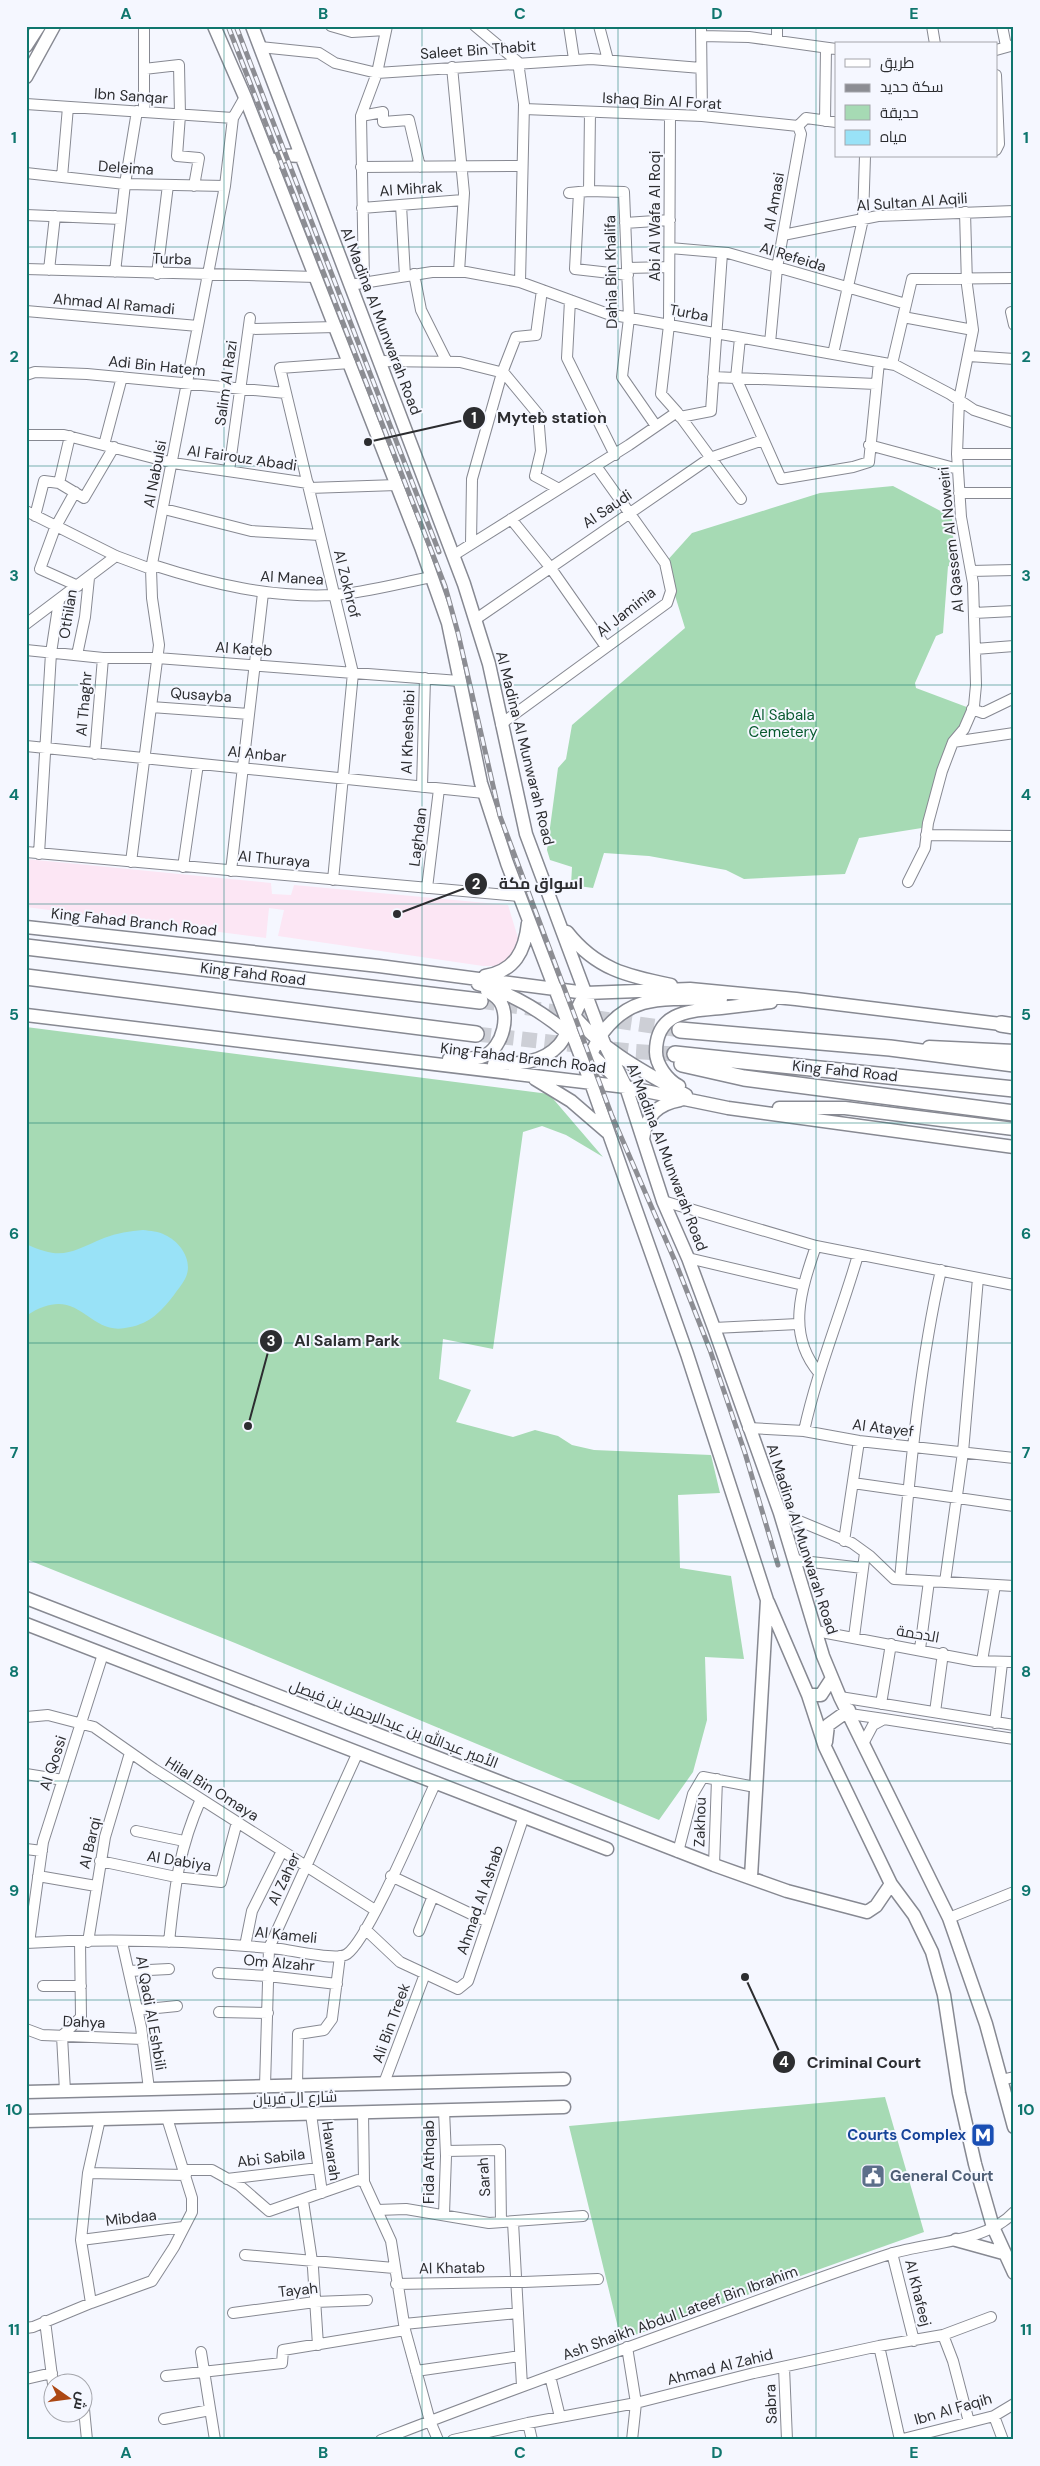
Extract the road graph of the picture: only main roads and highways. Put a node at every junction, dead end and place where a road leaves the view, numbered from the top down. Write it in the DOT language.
graph roads {
  1 [pos="39,26"];
  2 [pos="54,26"];
  3 [pos="214,26"];
  4 [pos="252,26"];
  5 [pos="26,46"];
  6 [pos="26,77"];
  7 [pos="300,156"];
  8 [pos="273,168"];
  9 [pos="528,921"];
  10 [pos="558,922"];
  11 [pos="26,927"];
  12 [pos="26,947"];
  13 [pos="437,973"];
  14 [pos="26,977"];
  15 [pos="476,978"];
  16 [pos="554,988"];
  17 [pos="690,989"];
  18 [pos="586,993"];
  19 [pos="796,999"];
  20 [pos="480,1001"];
  21 [pos="26,1015"];
  22 [pos="1009,1025"];
  23 [pos="570,1028"];
  24 [pos="680,1030"];
  25 [pos="476,1034"];
  26 [pos="601,1039"];
  27 [pos="890,1048"];
  28 [pos="1014,1051"];
  29 [pos="592,1054"];
  30 [pos="426,1061"];
  31 [pos="1014,1064"];
  32 [pos="526,1074"];
  33 [pos="591,1083"];
  34 [pos="626,1087"];
  35 [pos="1014,1090"];
  36 [pos="684,1099"];
  37 [pos="728,1108"];
  38 [pos="1014,1113"];
  39 [pos="1014,1129"];
  40 [pos="610,1135"];
  41 [pos="643,1139"];
  42 [pos="1014,1147"];
  43 [pos="26,1598"];
  44 [pos="767,1600"];
  45 [pos="26,1624"];
  46 [pos="832,1678"];
  47 [pos="808,1695"];
  48 [pos="850,1712"];
  49 [pos="825,1747"];
  50 [pos="607,1849"];
  51 [pos="751,1878"];
  52 [pos="891,1884"];
  53 [pos="564,2078"];
  54 [pos="1007,2079"];
  55 [pos="26,2092"];
  56 [pos="564,2107"];
  57 [pos="26,2121"];
  58 [pos="1014,2127"];
  59 [pos="956,2240"];
  60 [pos="1003,2252"];
  61 [pos="1014,2273"];
  1 -- 5 [label="main road"];
  2 -- 6 [label="main road"];
  3 -- 8 [label="main road"];
  4 -- 7 [label="main road, Al Madina Al Munwarah Road"];
  7 -- 8 [label="main road"];
  7 -- 10 [label="main road, Al Madina Al Munwarah Road"];
  8 -- 9 [label="main road"];
  9 -- 15 [label="main road"];
  9 -- 16 [label="main road"];
  10 -- 17 [label="main road"];
  10 -- 18 [label="main road, Al Madina Al Munwarah Road"];
  11 -- 13 [label="main road, King Fahad Branch Road"];
  12 -- 20 [label="highway, King Fahd Road"];
  13 -- 15 [label="main road, King Fahad Branch Road"];
  13 -- 23 [label="main road"];
  13 -- 30 [label="main road"];
  14 -- 25 [label="highway, King Fahd Road"];
  15 -- 16 [label="main road, King Fahad Branch Road"];
  16 -- 18 [label="main road, King Fahad Branch Road"];
  16 -- 23 [label="main road"];
  17 -- 18 [label="main road, King Fahad Branch Road"];
  17 -- 19 [label="main road, King Fahad Branch Road"];
  18 -- 23 [label="main road"];
  18 -- 26 [label="main road, Al Madina Al Munwarah Road"];
  19 -- 22 [label="main road, King Fahad Branch Road"];
  19 -- 26 [label="main road"];
  19 -- 37 [label="main road"];
  21 -- 30 [label="main road, King Fahad Branch Road"];
  23 -- 26 [label="main road"];
  23 -- 29 [label="main road"];
  23 -- 30 [label="main road"];
  23 -- 33 [label="main road"];
  24 -- 27 [label="highway, King Fahd Road"];
  26 -- 29 [label="main road"];
  26 -- 34 [label="main road, Al Madina Al Munwarah Road"];
  26 -- 37 [label="main road"];
  27 -- 28 [label="main road"];
  27 -- 31 [label="highway, King Fahd Road"];
  29 -- 33 [label="main road"];
  29 -- 34 [label="main road"];
  30 -- 32 [label="main road, King Fahad Branch Road"];
  32 -- 33 [label="main road, King Fahad Branch Road"];
  32 -- 40 [label="main road"];
  33 -- 34 [label="main road, King Fahad Branch Road"];
  33 -- 40 [label="main road"];
  34 -- 36 [label="main road, King Fahad Branch Road"];
  34 -- 41 [label="main road, Al Madina Al Munwarah Road"];
  35 -- 38 [label="highway, King Fahd Road"];
  36 -- 37 [label="main road, King Fahad Branch Road"];
  36 -- 41 [label="main road"];
  37 -- 39 [label="main road"];
  37 -- 42 [label="main road, King Fahad Branch Road"];
  40 -- 44 [label="main road"];
  41 -- 46 [label="main road, Al Madina Al Munwarah Road"];
  43 -- 51 [label="main road, الأمير عبدالله بن عبدالرحمن بن فيصل"];
  44 -- 47 [label="main road"];
  44 -- 51 [label="main road"];
  45 -- 50 [label="main road"];
  46 -- 47 [label="main road"];
  46 -- 48 [label="main road, Al Madina Al Munwarah Road"];
  47 -- 49 [label="main road"];
  48 -- 49 [label="main road"];
  48 -- 54 [label="main road, Al Madina Al Munwarah Road"];
  49 -- 52 [label="main road"];
  51 -- 52 [label="main road"];
  52 -- 60 [label="main road"];
  53 -- 55 [label="main road, شارع ال فريان"];
  54 -- 58 [label="main road, Al Madina Al Munwarah Road"];
  56 -- 57 [label="main road, شارع ال فريان"];
  59 -- 60 [label="main road"];
  60 -- 61 [label="main road"];
}
